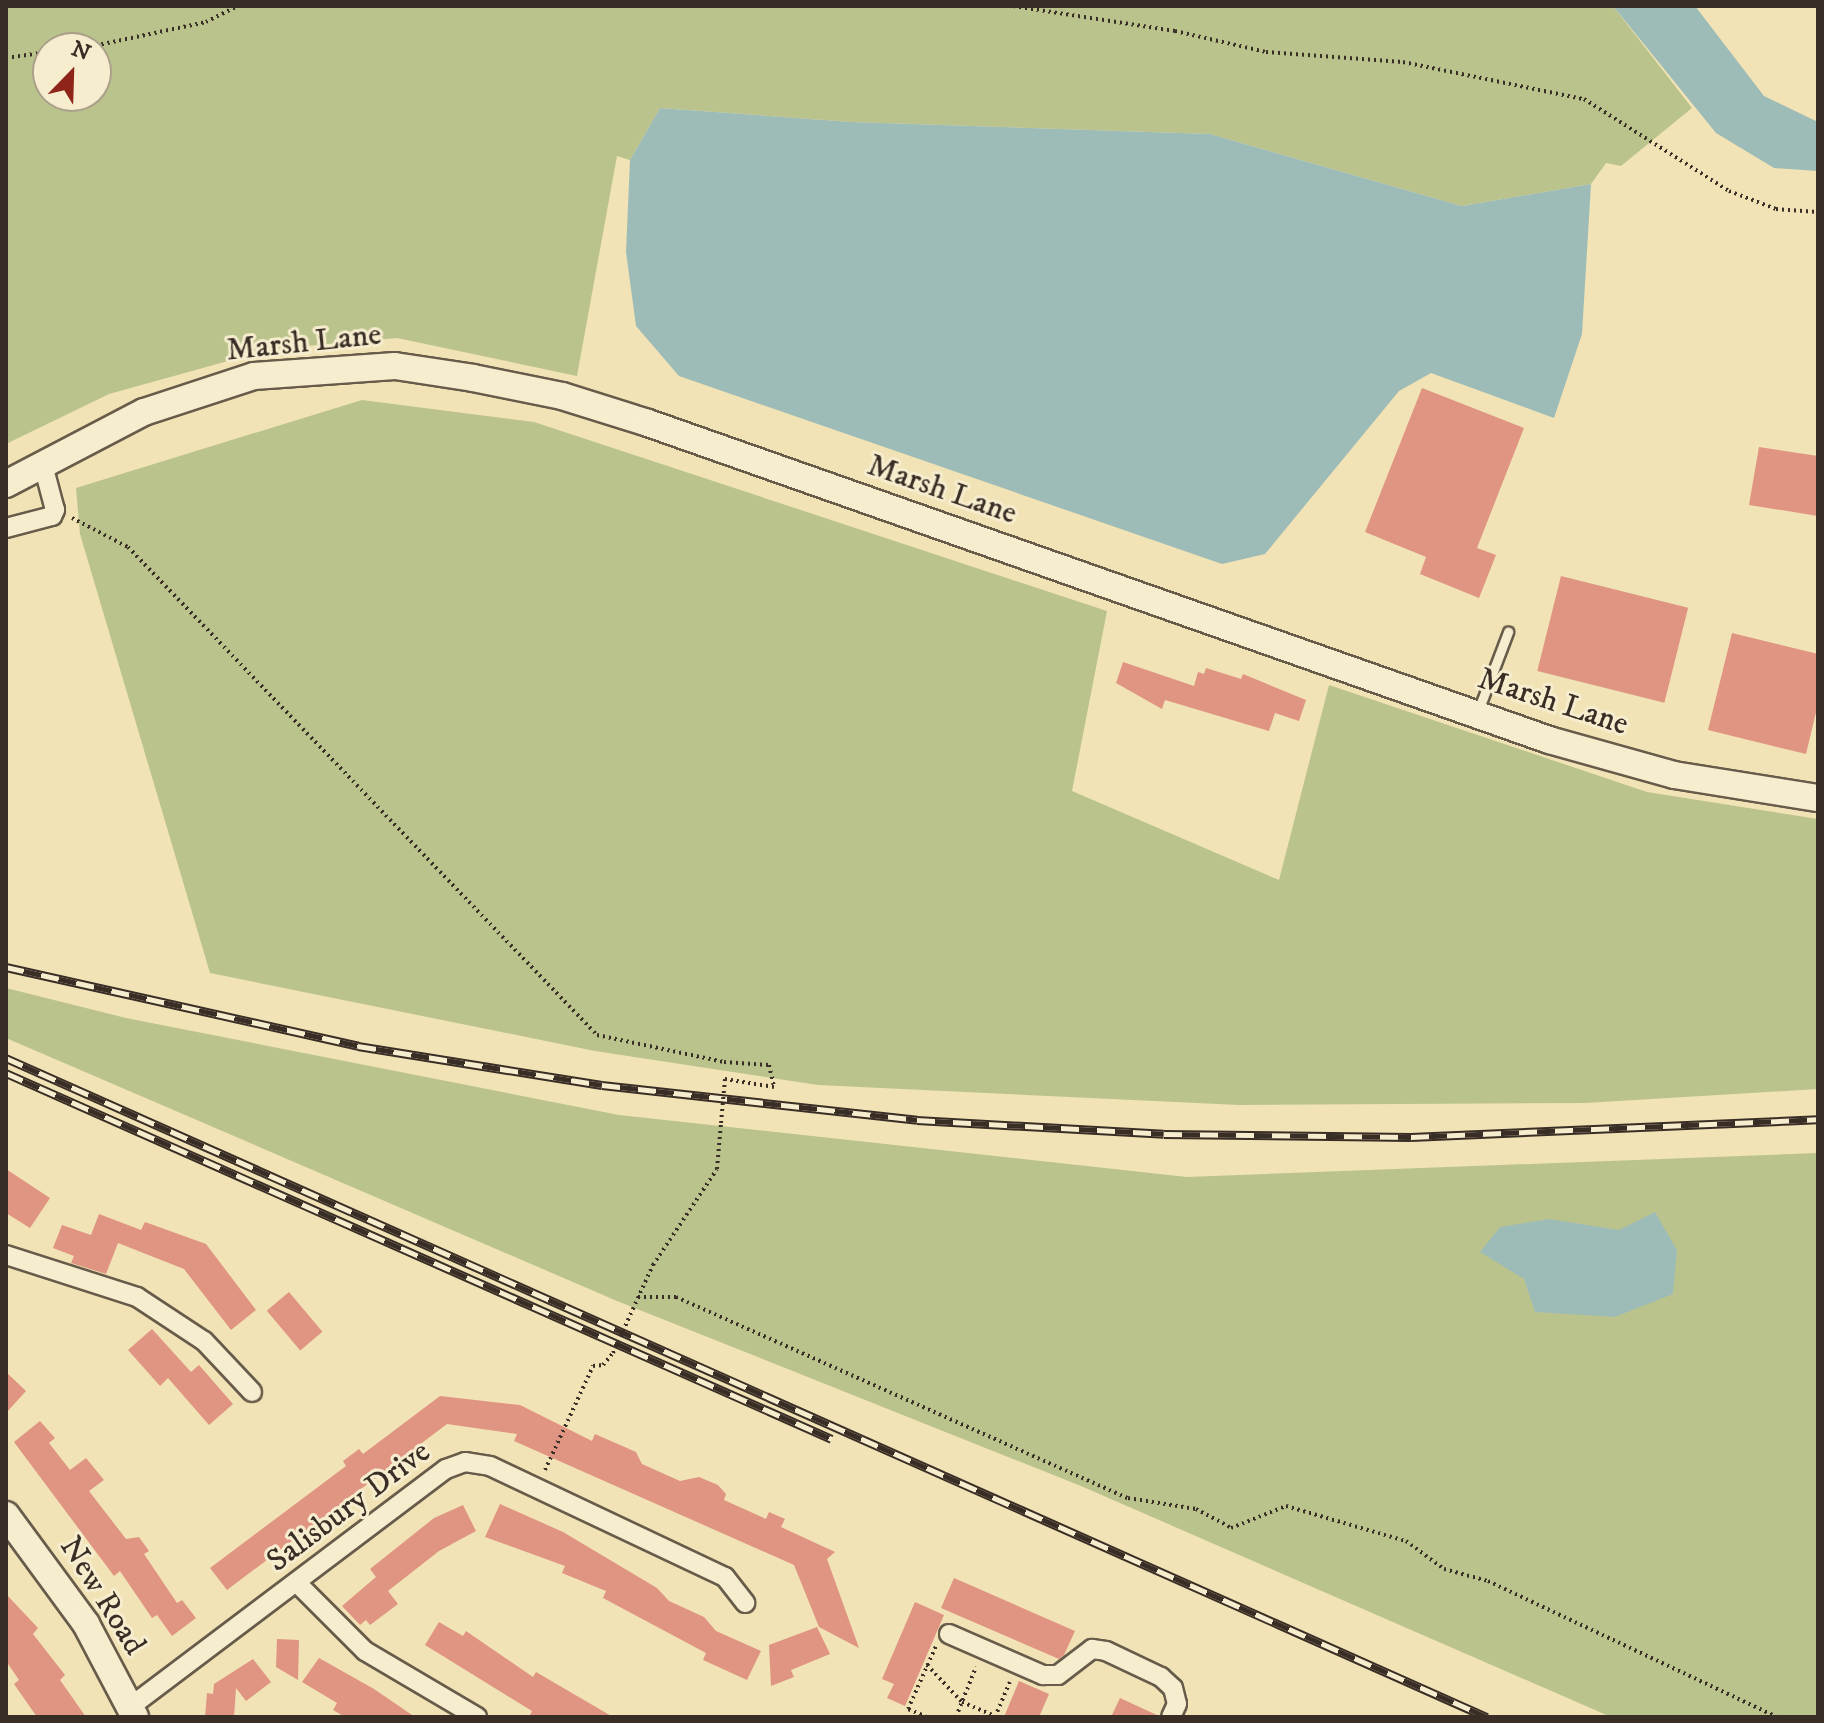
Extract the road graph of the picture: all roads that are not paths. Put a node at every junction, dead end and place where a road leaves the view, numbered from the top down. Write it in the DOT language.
graph roads {
  1 [pos="43,465"];
  2 [pos="6,484"];
  3 [pos="6,528"];
  4 [pos="1508,632"];
  5 [pos="1477,714"];
  6 [pos="1818,798"];
  7 [pos="6,1255"];
  8 [pos="252,1392"];
  9 [pos="6,1515"];
  10 [pos="297,1583"];
  11 [pos="745,1603"];
  12 [pos="949,1634"];
  13 [pos="132,1712"];
  14 [pos="477,1717"];
  15 [pos="1171,1717"];
  1 -- 2 [label="main road, Marsh Lane"];
  1 -- 3 [label="street"];
  1 -- 5 [label="main road, Marsh Lane"];
  4 -- 5 [label="lane"];
  5 -- 6 [label="main road, Marsh Lane"];
  7 -- 8 [label="street"];
  9 -- 13 [label="main road, New Road"];
  10 -- 11 [label="street, Salisbury Drive"];
  10 -- 13 [label="street, Salisbury Drive"];
  10 -- 14 [label="street"];
  12 -- 15 [label="street"];
}
